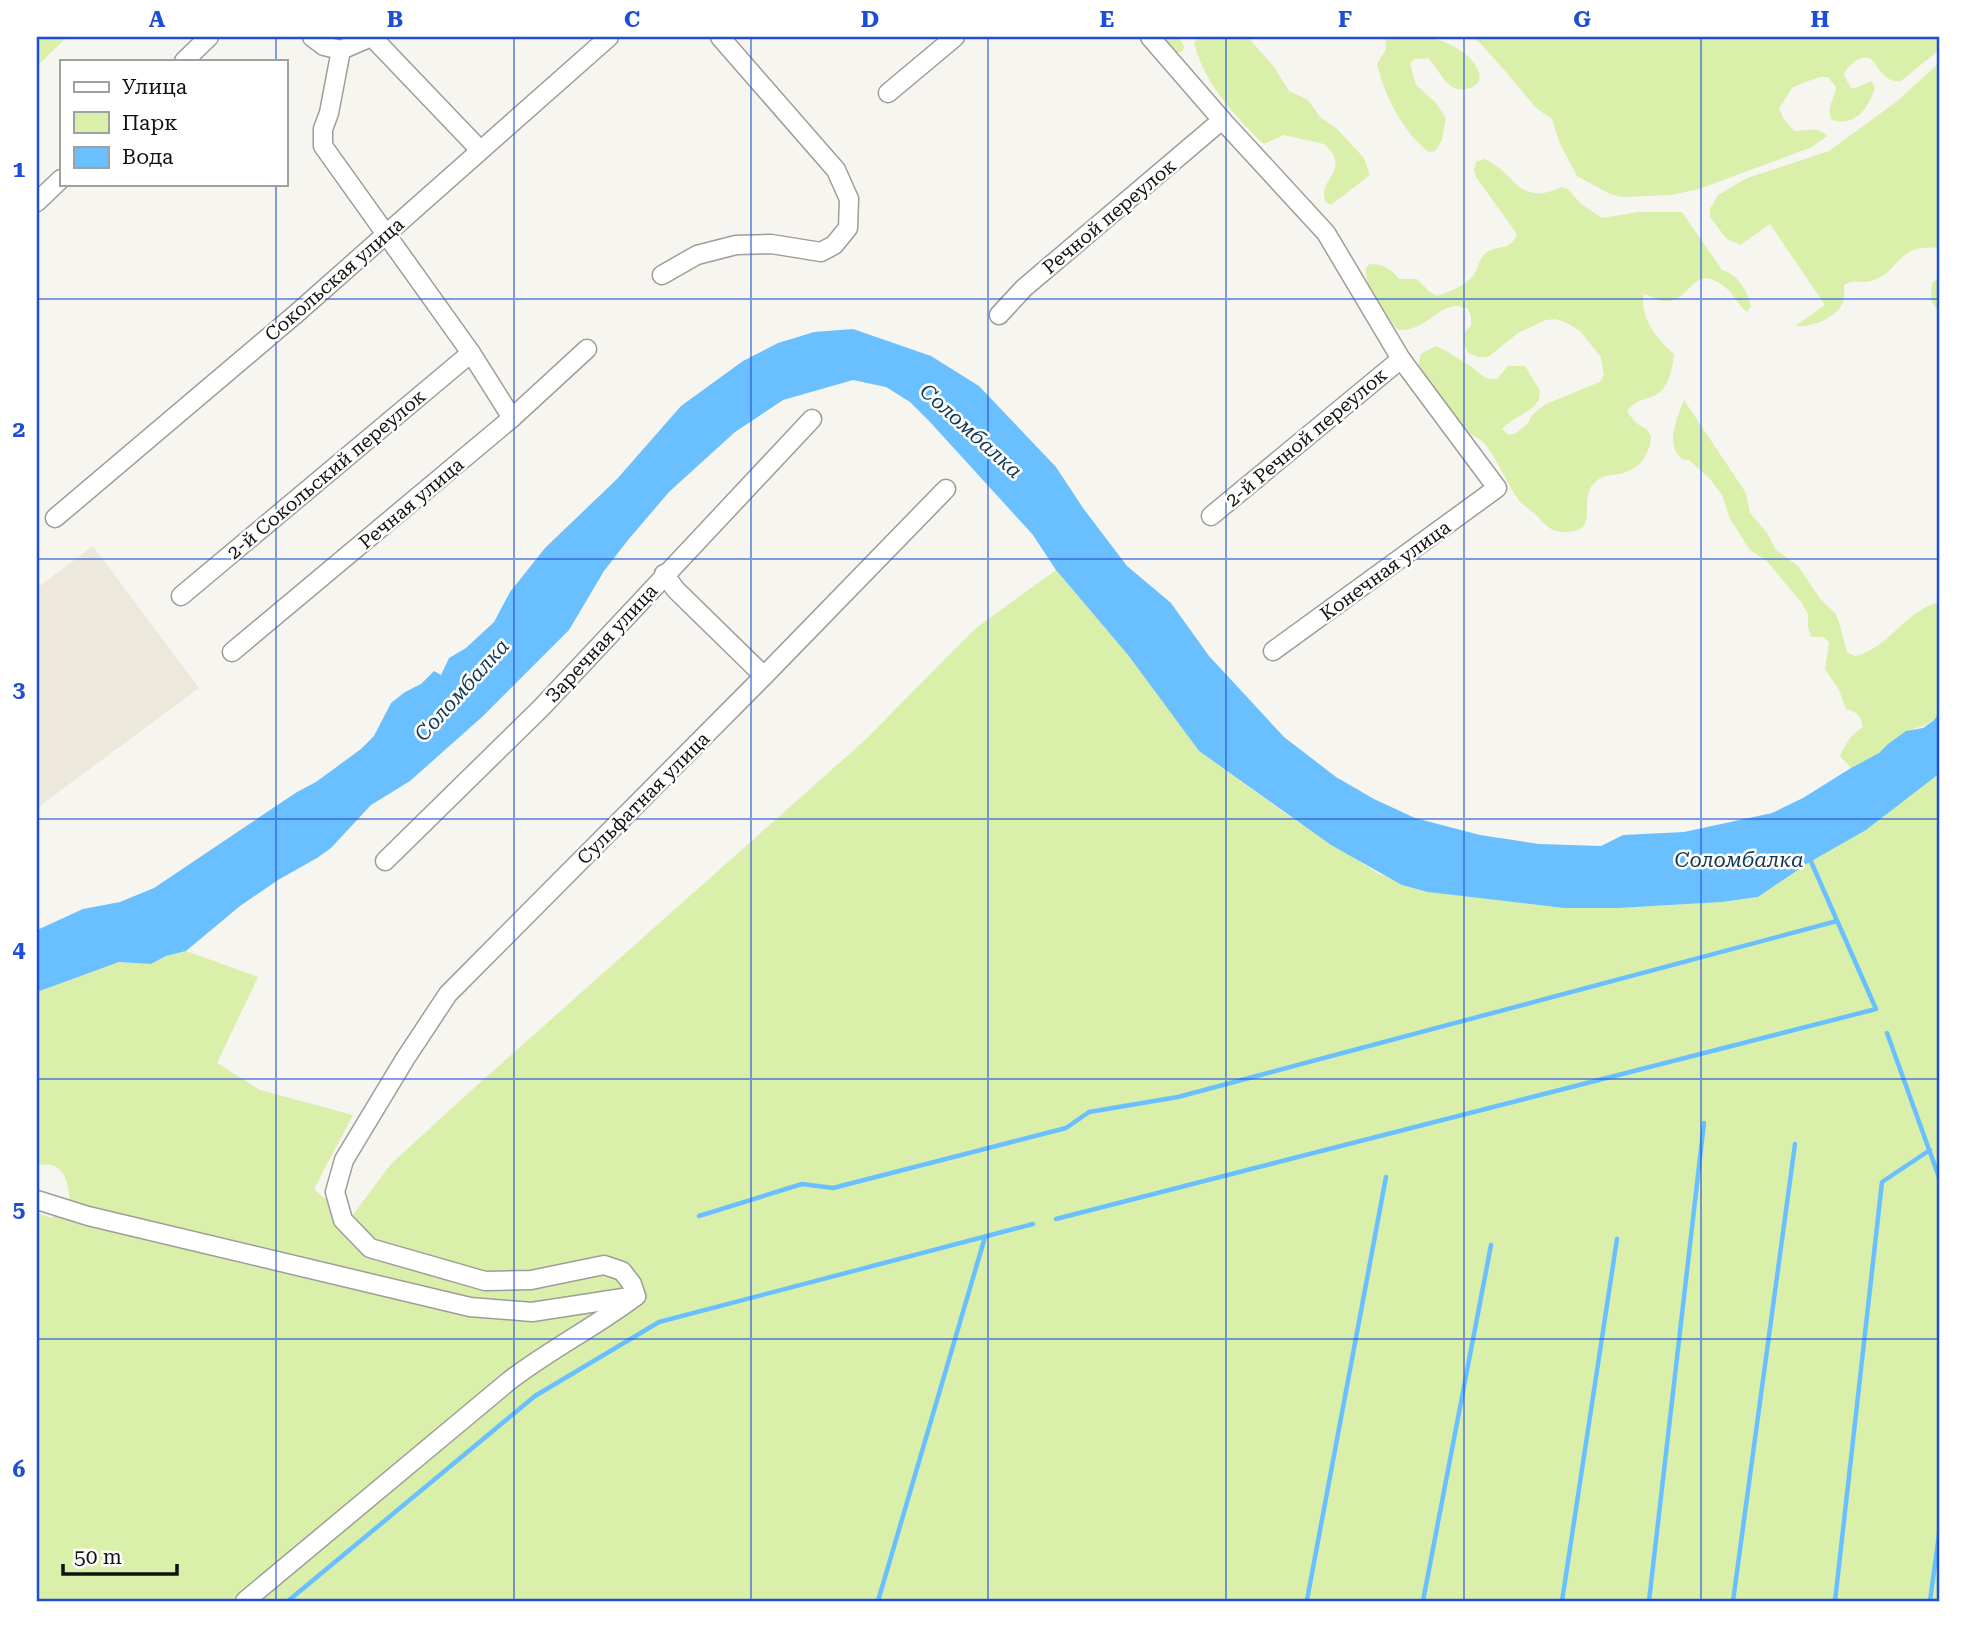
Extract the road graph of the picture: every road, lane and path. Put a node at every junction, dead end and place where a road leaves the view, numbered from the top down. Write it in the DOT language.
graph roads {
  1 [pos="209,37"];
  2 [pos="312,37"];
  3 [pos="371,37"];
  4 [pos="610,37"];
  5 [pos="720,37"];
  6 [pos="955,37"];
  7 [pos="1150,37"];
  8 [pos="341,50"];
  9 [pos="185,60"];
  10 [pos="888,93"];
  11 [pos="1222,120"];
  12 [pos="480,150"];
  13 [pos="60,180"];
  14 [pos="37,202"];
  15 [pos="386,234"];
  16 [pos="662,275"];
  17 [pos="999,315"];
  18 [pos="587,349"];
  19 [pos="471,353"];
  20 [pos="1401,359"];
  21 [pos="512,418"];
  22 [pos="813,419"];
  23 [pos="946,489"];
  24 [pos="1211,516"];
  25 [pos="55,518"];
  26 [pos="664,575"];
  27 [pos="181,596"];
  28 [pos="1273,651"];
  29 [pos="232,652"];
  30 [pos="764,676"];
  31 [pos="385,861"];
  32 [pos="37,1200"];
  33 [pos="636,1296"];
  34 [pos="245,1601"];
  1 -- 9 [label="street"];
  2 -- 8 [label="street"];
  3 -- 8 [label="street"];
  3 -- 12 [label="street"];
  4 -- 12 [label="street, Сокольская улица"];
  5 -- 16 [label="street"];
  6 -- 10 [label="street"];
  7 -- 11 [label="street"];
  8 -- 15 [label="street"];
  11 -- 17 [label="street, Речной переулок"];
  11 -- 20 [label="street"];
  12 -- 15 [label="street, Сокольская улица"];
  13 -- 14 [label="street"];
  15 -- 19 [label="street"];
  15 -- 25 [label="street, Сокольская улица"];
  18 -- 21 [label="street, Речная улица"];
  19 -- 21 [label="street"];
  19 -- 27 [label="street, 2-й Сокольский переулок"];
  20 -- 24 [label="street, 2-й Речной переулок"];
  20 -- 28 [label="street, Конечная улица"];
  21 -- 29 [label="street, Речная улица"];
  22 -- 26 [label="street, Заречная улица"];
  23 -- 30 [label="street, Сульфатная улица"];
  26 -- 30 [label="street"];
  26 -- 31 [label="street, Заречная улица"];
  30 -- 33 [label="street, Сульфатная улица"];
  32 -- 33 [label="street"];
  33 -- 34 [label="street"];
}
